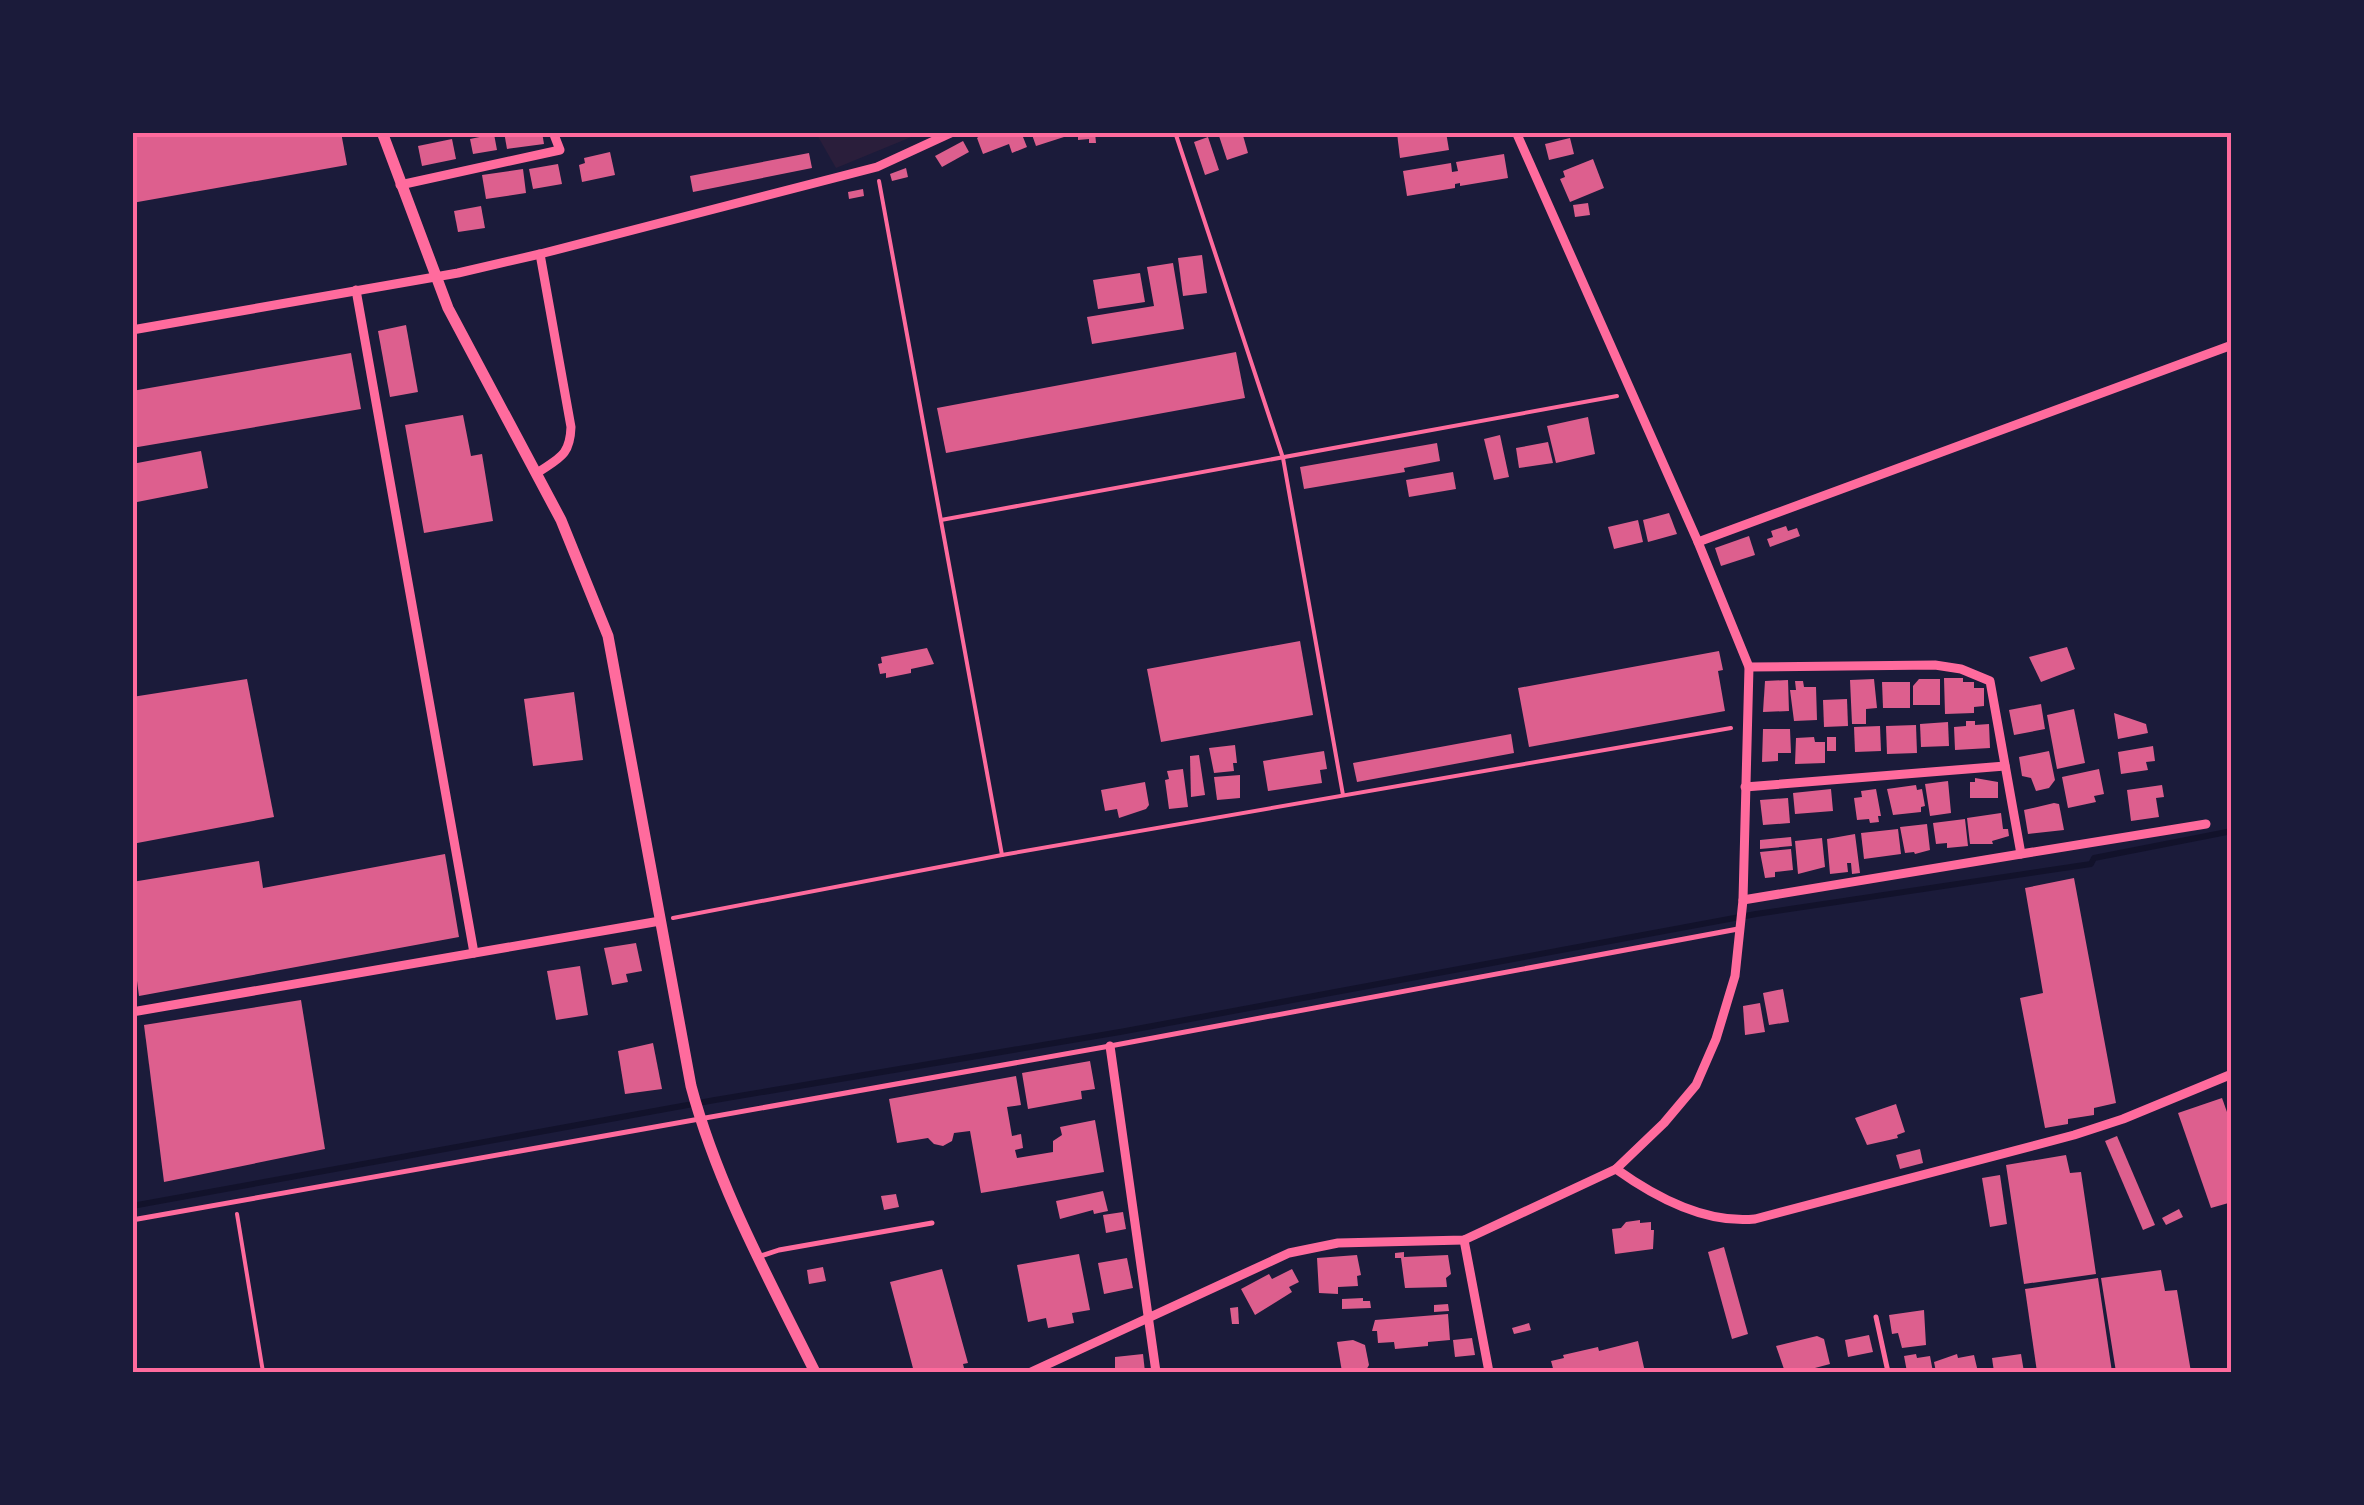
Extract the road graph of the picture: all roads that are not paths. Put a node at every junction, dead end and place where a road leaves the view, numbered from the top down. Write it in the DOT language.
graph roads {
  1 [pos="382,132"];
  2 [pos="553,132"];
  3 [pos="952,132"];
  4 [pos="1516,132"];
  5 [pos="400,185"];
  6 [pos="540,254"];
  7 [pos="436,275"];
  8 [pos="356,290"];
  9 [pos="132,330"];
  10 [pos="2232,345"];
  11 [pos="537,473"];
  12 [pos="1698,542"];
  13 [pos="1749,667"];
  14 [pos="2005,766"];
  15 [pos="1745,787"];
  16 [pos="2206,824"];
  17 [pos="2020,854"];
  18 [pos="1743,900"];
  19 [pos="660,920"];
  20 [pos="1740,929"];
  21 [pos="474,952"];
  22 [pos="132,1012"];
  23 [pos="1110,1046"];
  24 [pos="2232,1074"];
  25 [pos="698,1114"];
  26 [pos="1616,1169"];
  27 [pos="132,1220"];
  28 [pos="932,1223"];
  29 [pos="1464,1240"];
  30 [pos="758,1257"];
  31 [pos="1148,1316"];
  32 [pos="1876,1317"];
  33 [pos="815,1372"];
  34 [pos="1031,1372"];
  35 [pos="1156,1372"];
  36 [pos="1489,1372"];
  37 [pos="1888,1372"];
  1 -- 5 [label="street"];
  2 -- 5 [label="street"];
  3 -- 6 [label="street"];
  4 -- 12 [label="street"];
  5 -- 7 [label="street"];
  6 -- 7 [label="street"];
  6 -- 11 [label="street"];
  7 -- 8 [label="street"];
  7 -- 11 [label="street"];
  8 -- 9 [label="street"];
  8 -- 21 [label="street"];
  10 -- 12 [label="street"];
  11 -- 19 [label="street"];
  12 -- 13 [label="street"];
  13 -- 14 [label="street"];
  13 -- 15 [label="street"];
  14 -- 15 [label="street"];
  14 -- 17 [label="street"];
  15 -- 18 [label="street"];
  16 -- 17 [label="street"];
  17 -- 18 [label="street"];
  18 -- 20 [label="street"];
  19 -- 21 [label="street"];
  19 -- 25 [label="street"];
  20 -- 23 [label="lane"];
  20 -- 26 [label="street"];
  21 -- 22 [label="street"];
  23 -- 25 [label="lane"];
  23 -- 31 [label="street"];
  24 -- 26 [label="street"];
  25 -- 27 [label="lane"];
  25 -- 30 [label="street"];
  26 -- 29 [label="street"];
  28 -- 30 [label="lane"];
  29 -- 31 [label="street"];
  29 -- 36 [label="street"];
  30 -- 33 [label="street"];
  31 -- 34 [label="street"];
  31 -- 35 [label="street"];
  32 -- 37 [label="lane"];
}
